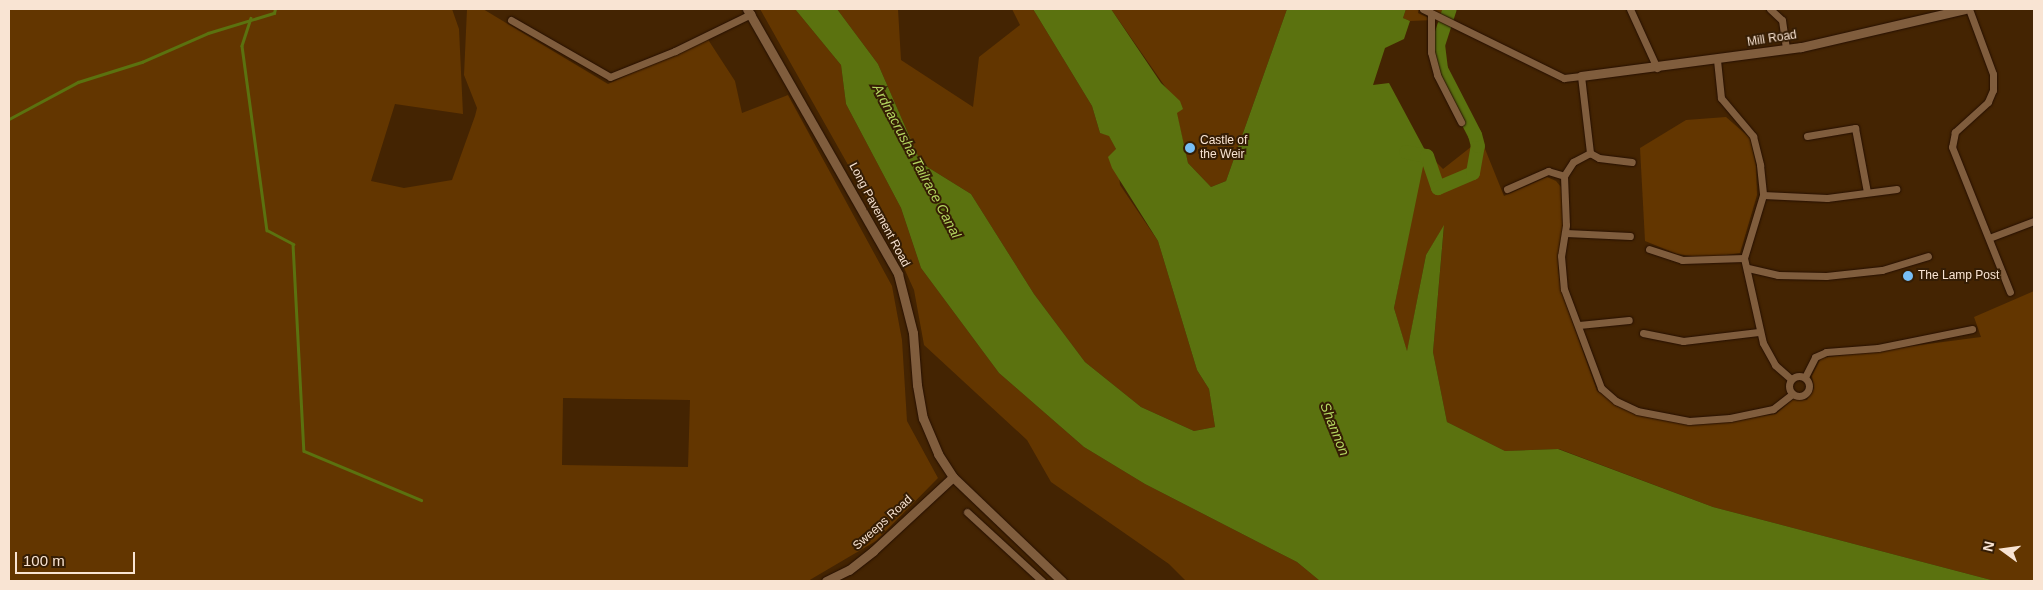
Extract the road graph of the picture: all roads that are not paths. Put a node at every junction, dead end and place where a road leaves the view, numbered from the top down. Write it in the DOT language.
graph roads {
  1 [pos="1423,9"];
  2 [pos="1630,9"];
  3 [pos="1770,9"];
  4 [pos="1965,9"];
  5 [pos="1969,9"];
  6 [pos="749,11"];
  7 [pos="1431,14"];
  8 [pos="511,20"];
  9 [pos="1786,49"];
  10 [pos="1717,60"];
  11 [pos="1657,68"];
  12 [pos="1581,76"];
  13 [pos="1461,122"];
  14 [pos="1807,136"];
  15 [pos="1590,153"];
  16 [pos="1632,162"];
  17 [pos="1564,176"];
  18 [pos="1507,189"];
  19 [pos="1896,189"];
  20 [pos="1867,192"];
  21 [pos="1763,195"];
  22 [pos="2034,221"];
  23 [pos="1566,233"];
  24 [pos="1630,236"];
  25 [pos="1988,238"];
  26 [pos="1649,249"];
  27 [pos="1928,256"];
  28 [pos="1744,258"];
  29 [pos="1748,268"];
  30 [pos="2010,292"];
  31 [pos="1629,320"];
  32 [pos="1578,325"];
  33 [pos="1972,329"];
  34 [pos="1758,332"];
  35 [pos="1643,333"];
  36 [pos="1805,377"];
  37 [pos="1791,379"];
  38 [pos="1792,394"];
  39 [pos="953,478"];
  40 [pos="967,512"];
  41 [pos="826,581"];
  42 [pos="1042,581"];
  43 [pos="1062,581"];
  1 -- 7 [label="street"];
  2 -- 11 [label="street"];
  3 -- 9 [label="street"];
  4 -- 9 [label="main road, Mill Road"];
  5 -- 25 [label="street"];
  6 -- 8 [label="street"];
  6 -- 39 [label="main road, Long Pavement Road"];
  7 -- 12 [label="street"];
  7 -- 13 [label="street"];
  9 -- 10 [label="main road, Mill Road"];
  10 -- 11 [label="main road, Mill Road"];
  10 -- 21 [label="street"];
  11 -- 12 [label="main road, Mill Road"];
  12 -- 15 [label="street"];
  14 -- 20 [label="street"];
  15 -- 16 [label="street"];
  15 -- 17 [label="street"];
  17 -- 18 [label="street"];
  17 -- 23 [label="street"];
  19 -- 20 [label="street"];
  20 -- 21 [label="street"];
  21 -- 28 [label="street"];
  22 -- 25 [label="street"];
  23 -- 24 [label="street"];
  23 -- 32 [label="street"];
  25 -- 30 [label="street"];
  26 -- 28 [label="street"];
  27 -- 29 [label="street"];
  28 -- 29 [label="street"];
  29 -- 34 [label="street"];
  31 -- 32 [label="street"];
  32 -- 38 [label="street"];
  33 -- 36 [label="street"];
  34 -- 35 [label="street"];
  34 -- 37 [label="street"];
  36 -- 37 [label="street"];
  36 -- 38 [label="street"];
  37 -- 38 [label="street"];
  39 -- 41 [label="main road, Sweeps Road"];
  39 -- 43 [label="main road, Long Pavement Road"];
  40 -- 42 [label="street"];
}
